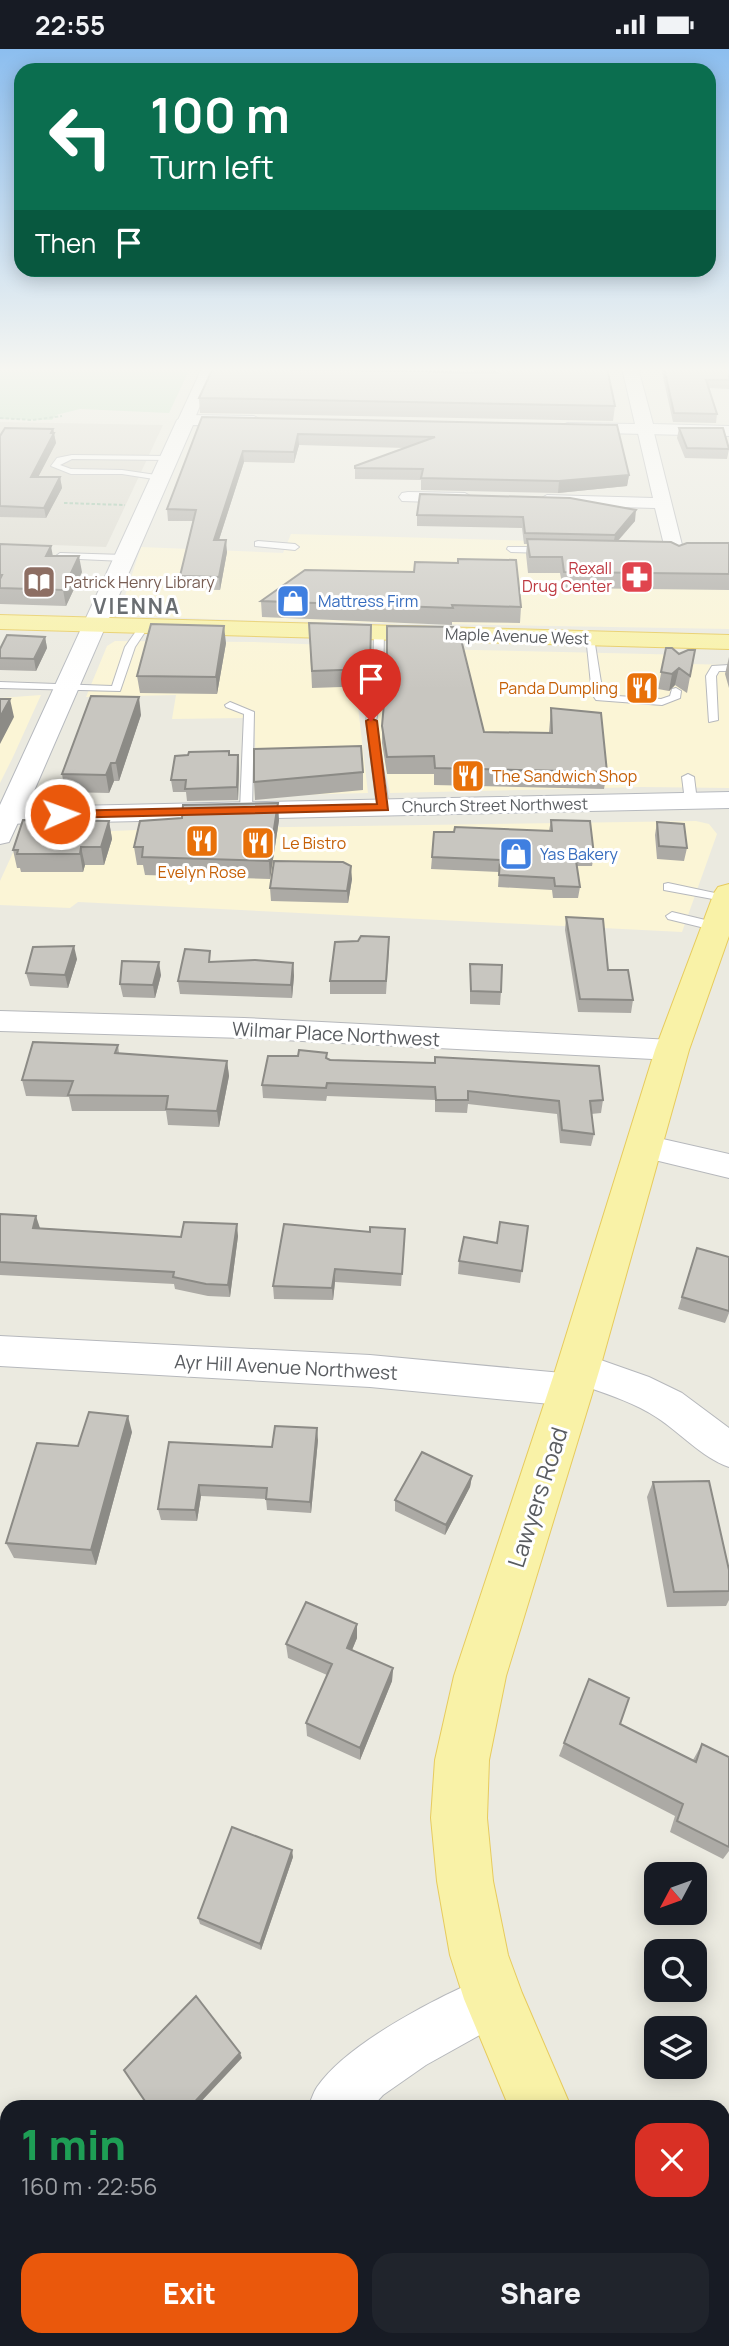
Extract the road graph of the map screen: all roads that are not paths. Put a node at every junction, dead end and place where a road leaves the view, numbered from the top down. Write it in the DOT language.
graph roads {
  1 [pos="133,475"];
  2 [pos="161,475"];
  3 [pos="657,475"];
  4 [pos="160,478"];
  5 [pos="408,497"];
  6 [pos="477,499"];
  7 [pos="533,500"];
  8 [pos="664,503"];
  9 [pos="258,544"];
  10 [pos="295,547"];
  11 [pos="511,549"];
  12 [pos="563,551"];
  13 [pos="675,553"];
  14 [pos="44,556"];
  15 [pos="71,557"];
  16 [pos="124,558"];
  17 [pos="65,571"];
  18 [pos="0,622"];
  19 [pos="95,624"];
  20 [pos="144,626"];
  21 [pos="379,632"];
  22 [pos="589,638"];
  23 [pos="729,642"];
  24 [pos="729,668"];
  25 [pos="0,685"];
  26 [pos="66,689"];
  27 [pos="676,691"];
  28 [pos="230,705"];
  29 [pos="713,719"];
  30 [pos="729,800"];
  31 [pos="383,807"];
  32 [pos="246,810"];
  33 [pos="3,823"];
  34 [pos="668,887"];
  35 [pos="724,906"];
  36 [pos="672,916"];
  37 [pos="0,1021"];
  38 [pos="672,1050"];
  39 [pos="645,1147"];
  40 [pos="729,1166"];
  41 [pos="0,1351"];
  42 [pos="575,1379"];
  43 [pos="729,1450"];
  44 [pos="494,1999"];
  45 [pos="342,2100"];
  46 [pos="537,2100"];
  1 -- 4 [label="lane"];
  2 -- 4 [label="street"];
  3 -- 8 [label="street"];
  4 -- 16 [label="street"];
  5 -- 6 [label="street"];
  7 -- 8 [label="street"];
  8 -- 13 [label="street"];
  9 -- 10 [label="lane"];
  11 -- 12 [label="lane"];
  14 -- 15 [label="lane"];
  15 -- 16 [label="lane"];
  15 -- 17 [label="lane"];
  16 -- 19 [label="street"];
  18 -- 19 [label="main road, Maple Avenue West"];
  19 -- 20 [label="main road, Maple Avenue West"];
  19 -- 26 [label="street"];
  20 -- 21 [label="main road, Maple Avenue West"];
  20 -- 26 [label="lane"];
  21 -- 22 [label="main road, Maple Avenue West"];
  21 -- 31 [label="lane"];
  22 -- 23 [label="main road, Maple Avenue West"];
  22 -- 27 [label="lane"];
  24 -- 29 [label="lane"];
  25 -- 26 [label="lane"];
  26 -- 33 [label="street"];
  28 -- 32 [label="lane"];
  30 -- 31 [label="street, Church Street Northwest"];
  31 -- 32 [label="street, Church Street Northwest"];
  32 -- 33 [label="street, Church Street Northwest"];
  34 -- 35 [label="lane"];
  35 -- 36 [label="lane"];
  35 -- 38 [label="main road, Lawyers Road"];
  37 -- 38 [label="street, Wilmar Place Northwest"];
  38 -- 39 [label="main road, Lawyers Road"];
  39 -- 40 [label="street"];
  39 -- 42 [label="main road, Lawyers Road"];
  41 -- 42 [label="street, Ayr Hill Avenue Northwest"];
  42 -- 43 [label="street, Ayr Hill Avenue Northwest"];
  42 -- 44 [label="main road, Lawyers Road"];
  44 -- 45 [label="street"];
  44 -- 46 [label="main road, Lawyers Road"];
}
